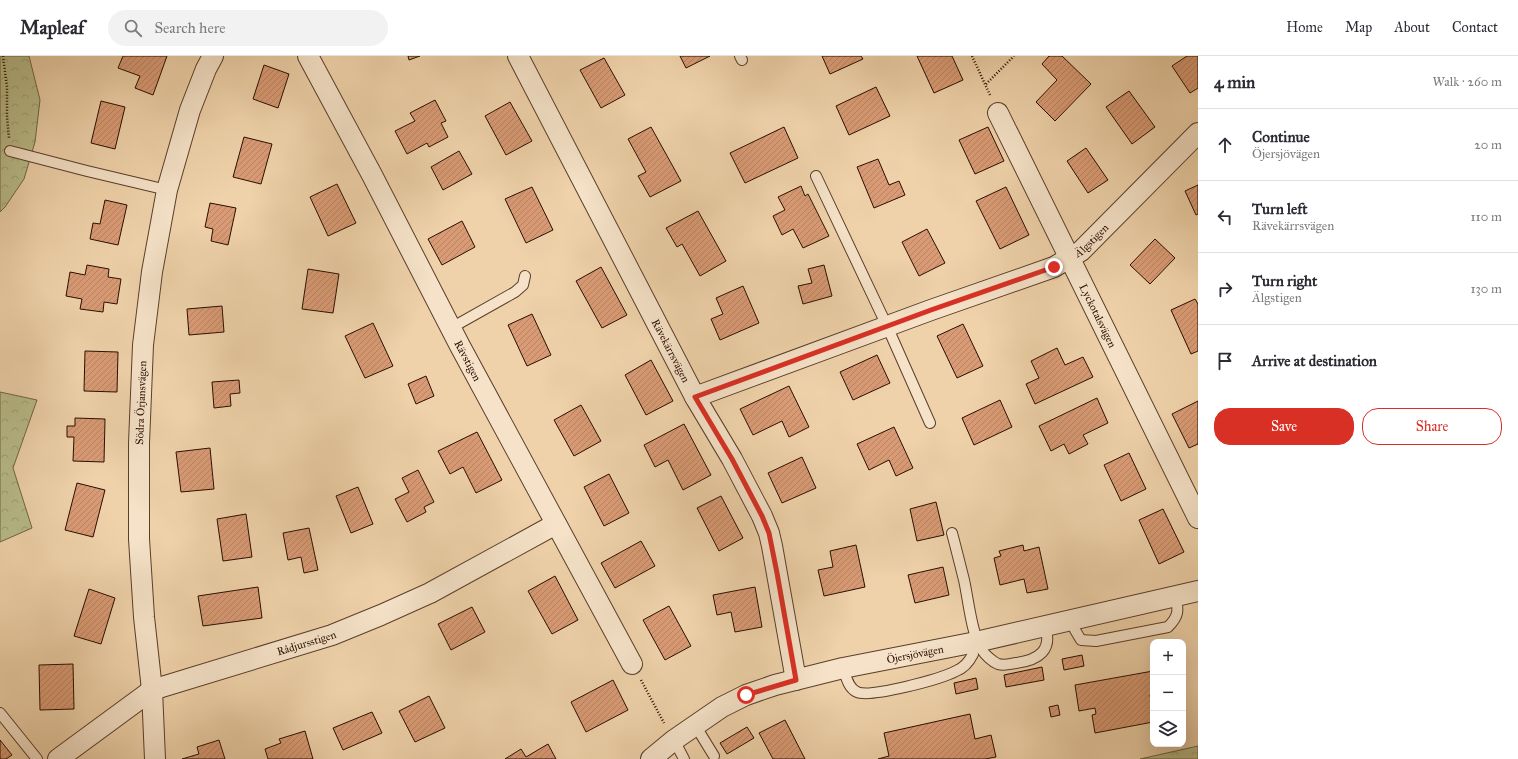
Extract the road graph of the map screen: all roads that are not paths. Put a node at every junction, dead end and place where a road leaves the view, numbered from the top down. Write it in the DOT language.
graph roads {
  1 [pos="213,56"];
  2 [pos="308,56"];
  3 [pos="518,56"];
  4 [pos="998,113"];
  5 [pos="1198,133"];
  6 [pos="10,151"];
  7 [pos="816,176"];
  8 [pos="167,190"];
  9 [pos="1071,258"];
  10 [pos="525,276"];
  11 [pos="887,326"];
  12 [pos="451,328"];
  13 [pos="695,397"];
  14 [pos="930,423"];
  15 [pos="1198,518"];
  16 [pos="556,524"];
  17 [pos="952,533"];
  18 [pos="1198,591"];
  19 [pos="1175,596"];
  20 [pos="1072,619"];
  21 [pos="1045,626"];
  22 [pos="974,642"];
  23 [pos="632,664"];
  24 [pos="843,668"];
  25 [pos="796,680"];
  26 [pos="152,690"];
  27 [pos="0,713"];
  28 [pos="695,725"];
  29 [pos="674,740"];
  30 [pos="714,756"];
  31 [pos="37,759"];
  32 [pos="58,759"];
  33 [pos="155,759"];
  34 [pos="651,759"];
  35 [pos="684,759"];
  1 -- 8 [label="street, Södra Örjansvägen"];
  2 -- 12 [label="street, Rävstigen"];
  3 -- 13 [label="street, Rävekärrsvägen"];
  4 -- 9 [label="street, Lyckotalsvägen"];
  5 -- 9 [label="street, Älgstigen"];
  6 -- 8 [label="lane"];
  7 -- 11 [label="lane"];
  8 -- 26 [label="street, Södra Örjansvägen"];
  9 -- 11 [label="street, Älgstigen"];
  9 -- 15 [label="street, Lyckotalsvägen"];
  10 -- 12 [label="lane"];
  11 -- 13 [label="street, Älgstigen"];
  11 -- 14 [label="lane"];
  12 -- 16 [label="street, Rävstigen"];
  13 -- 25 [label="street, Rävekärrsvägen"];
  16 -- 23 [label="street, Rävstigen"];
  16 -- 26 [label="street, Rådjursstigen"];
  17 -- 22 [label="lane"];
  18 -- 19 [label="street, Öjersjövägen"];
  19 -- 20 [label="street, Öjersjövägen"];
  19 -- 20 [label="lane"];
  20 -- 21 [label="street, Öjersjövägen"];
  21 -- 22 [label="street, Öjersjövägen"];
  21 -- 22 [label="lane"];
  22 -- 24 [label="street, Öjersjövägen"];
  22 -- 24 [label="lane"];
  24 -- 25 [label="street, Öjersjövägen"];
  25 -- 28 [label="street, Öjersjövägen"];
  26 -- 32 [label="street, Rådjursstigen"];
  26 -- 33 [label="street, Södra Örjansvägen"];
  27 -- 31 [label="lane"];
  28 -- 29 [label="street, Öjersjövägen"];
  28 -- 30 [label="lane"];
  29 -- 34 [label="street, Öjersjövägen"];
  29 -- 35 [label="lane"];
}
